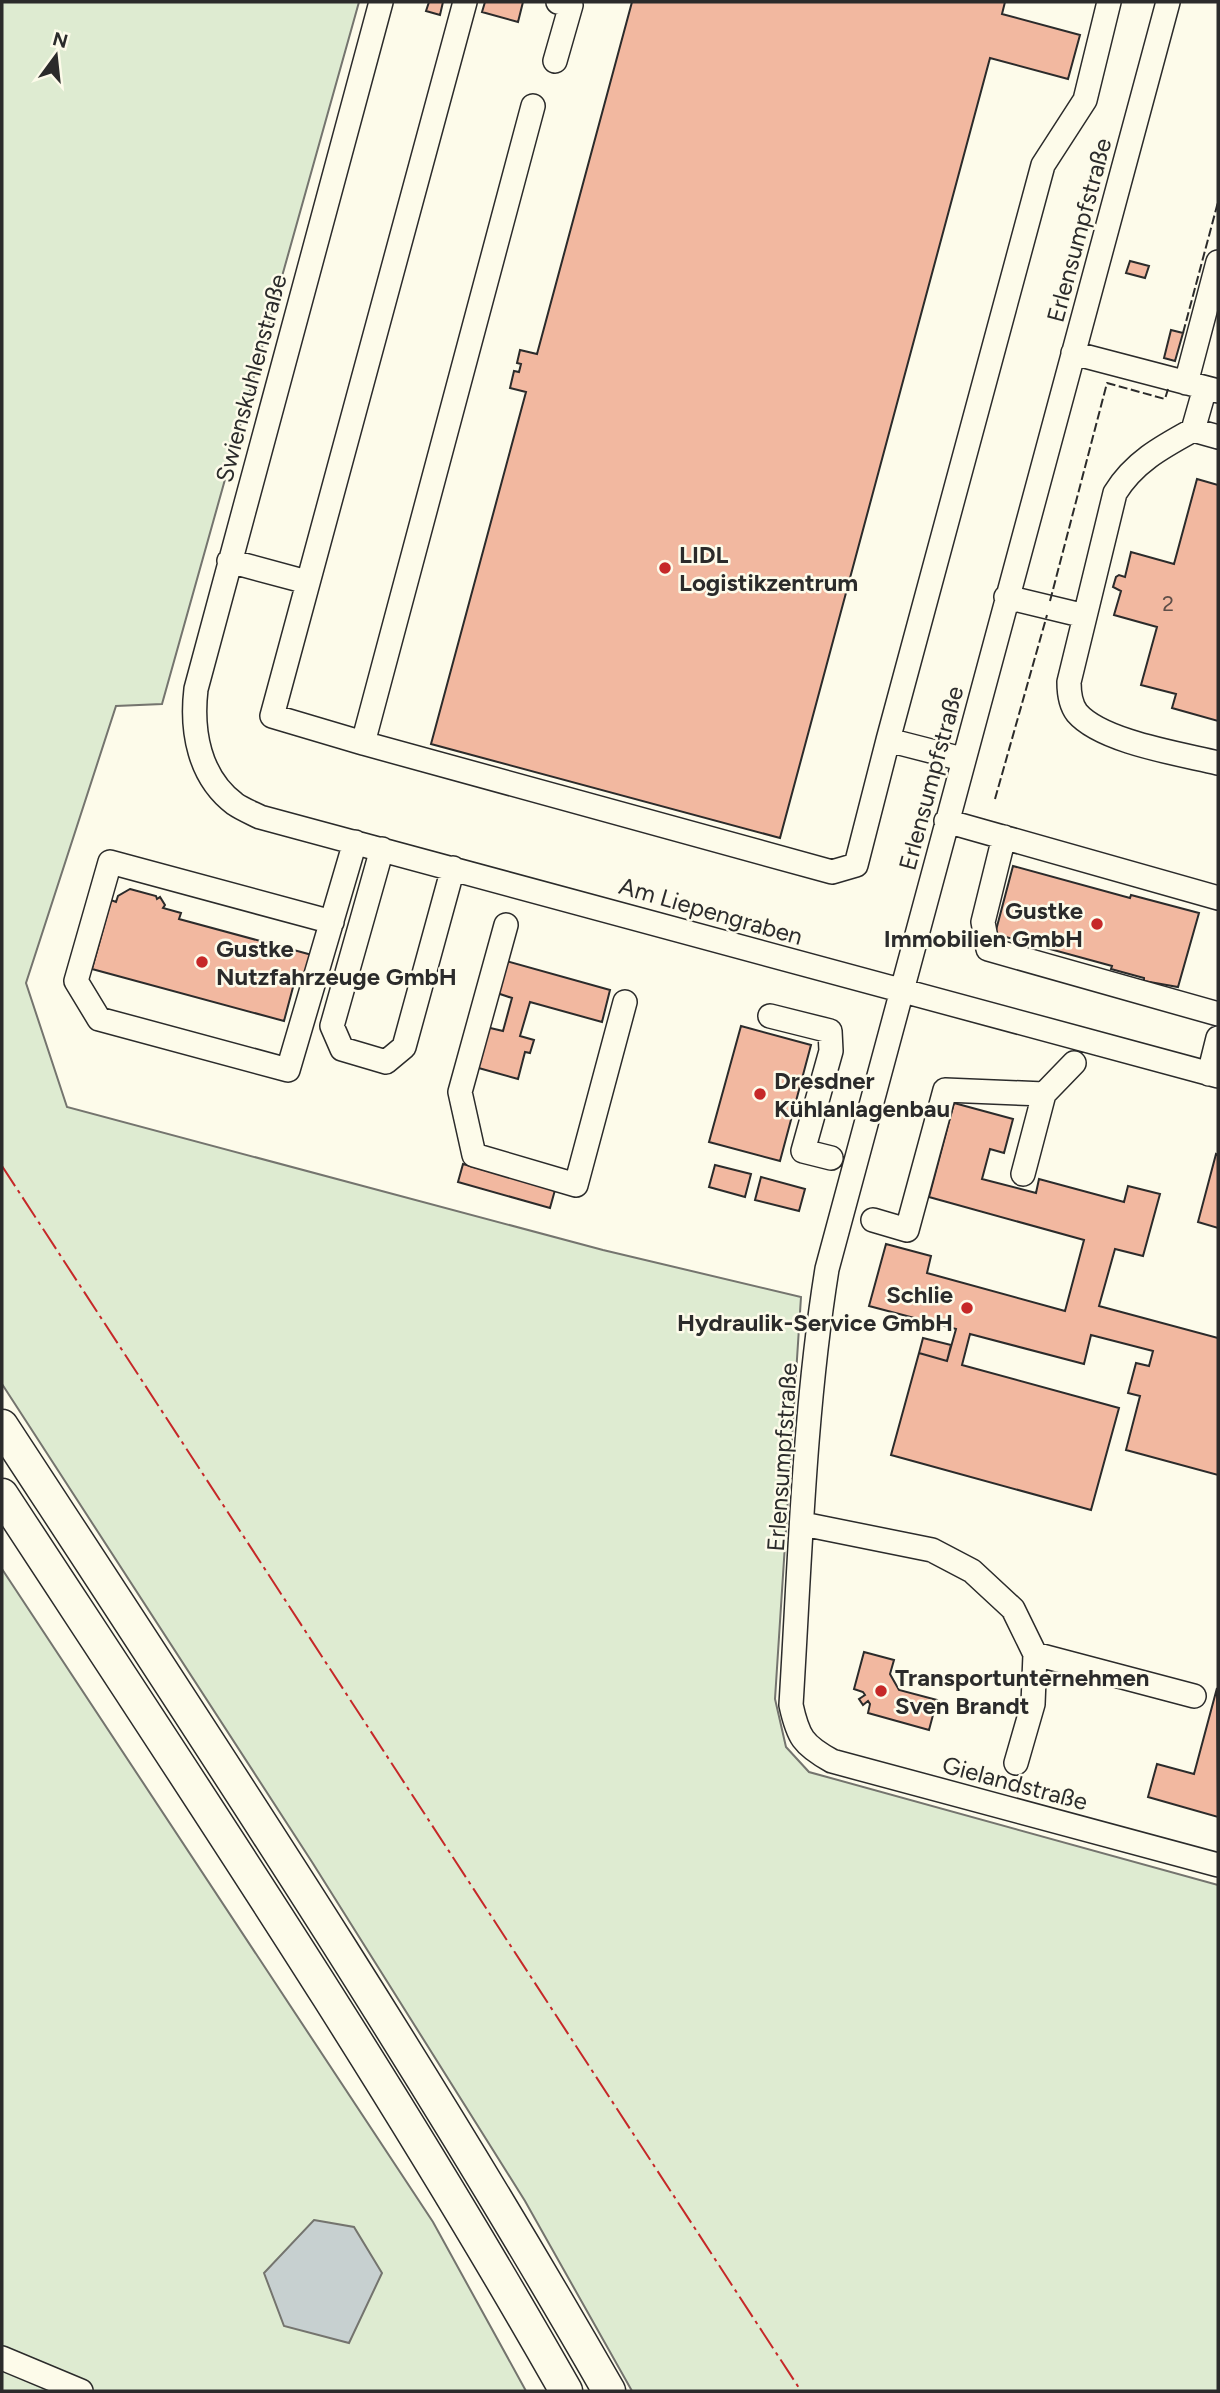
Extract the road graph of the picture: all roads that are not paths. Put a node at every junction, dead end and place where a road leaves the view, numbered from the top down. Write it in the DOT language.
graph roads {
  1 [pos="381,2"];
  2 [pos="465,2"];
  3 [pos="558,2"];
  4 [pos="1109,2"];
  5 [pos="1168,2"];
  6 [pos="555,61"];
  7 [pos="533,106"];
  8 [pos="1218,262"];
  9 [pos="1073,353"];
  10 [pos="1203,387"];
  11 [pos="1193,430"];
  12 [pos="1218,437"];
  13 [pos="229,561"];
  14 [pos="307,582"];
  15 [pos="1006,597"];
  16 [pos="1085,616"];
  17 [pos="888,740"];
  18 [pos="363,743"];
  19 [pos="962,760"];
  20 [pos="1218,763"];
  21 [pos="206,770"];
  22 [pos="946,821"];
  23 [pos="1004,837"];
  24 [pos="355,842"];
  25 [pos="382,849"];
  26 [pos="453,868"];
  27 [pos="1218,898"];
  28 [pos="332,922"];
  29 [pos="506,925"];
  30 [pos="901,991"];
  31 [pos="625,1002"];
  32 [pos="1218,1014"];
  33 [pos="770,1016"];
  34 [pos="1218,1038"];
  35 [pos="1074,1063"];
  36 [pos="1213,1075"];
  37 [pos="1044,1094"];
  38 [pos="831,1158"];
  39 [pos="1023,1174"];
  40 [pos="873,1220"];
  41 [pos="2,1426"];
  42 [pos="2,1495"];
  43 [pos="803,1524"];
  44 [pos="1035,1654"];
  45 [pos="1194,1696"];
  46 [pos="803,1742"];
  47 [pos="1016,1763"];
  48 [pos="1218,1865"];
  49 [pos="2,2358"];
  50 [pos="81,2391"];
  51 [pos="566,2391"];
  52 [pos="608,2391"];
  1 -- 13 [label="street, Swienskuhlenstraße"];
  2 -- 14 [label="street"];
  3 -- 6 [label="street"];
  4 -- 17 [label="street"];
  5 -- 9 [label="street, Erlensumpfstraße"];
  7 -- 18 [label="street"];
  8 -- 10 [label="street"];
  9 -- 10 [label="street"];
  9 -- 15 [label="street, Erlensumpfstraße"];
  10 -- 11 [label="street"];
  11 -- 12 [label="street"];
  11 -- 16 [label="street"];
  13 -- 14 [label="street"];
  13 -- 21 [label="street, Swienskuhlenstraße"];
  14 -- 18 [label="street"];
  15 -- 16 [label="street"];
  15 -- 19 [label="street, Erlensumpfstraße"];
  16 -- 20 [label="street"];
  17 -- 18 [label="street"];
  17 -- 19 [label="street"];
  19 -- 22 [label="street, Erlensumpfstraße"];
  21 -- 24 [label="street, Am Liepengraben"];
  22 -- 23 [label="street"];
  22 -- 30 [label="street, Erlensumpfstraße"];
  23 -- 27 [label="street"];
  23 -- 32 [label="street"];
  24 -- 25 [label="street, Am Liepengraben"];
  24 -- 28 [label="street"];
  25 -- 26 [label="street, Am Liepengraben"];
  25 -- 26 [label="street"];
  26 -- 30 [label="street, Am Liepengraben"];
  28 -- 28 [label="street"];
  29 -- 31 [label="street"];
  30 -- 36 [label="street, Am Liepengraben"];
  30 -- 43 [label="street, Erlensumpfstraße"];
  33 -- 38 [label="street"];
  34 -- 36 [label="street"];
  35 -- 37 [label="street"];
  37 -- 39 [label="street"];
  37 -- 40 [label="street"];
  41 -- 52 [label="highway"];
  42 -- 51 [label="highway"];
  43 -- 44 [label="street"];
  43 -- 46 [label="street, Erlensumpfstraße"];
  44 -- 45 [label="street"];
  44 -- 47 [label="street"];
  46 -- 48 [label="street, Gielandstraße"];
  49 -- 50 [label="street"];
}
